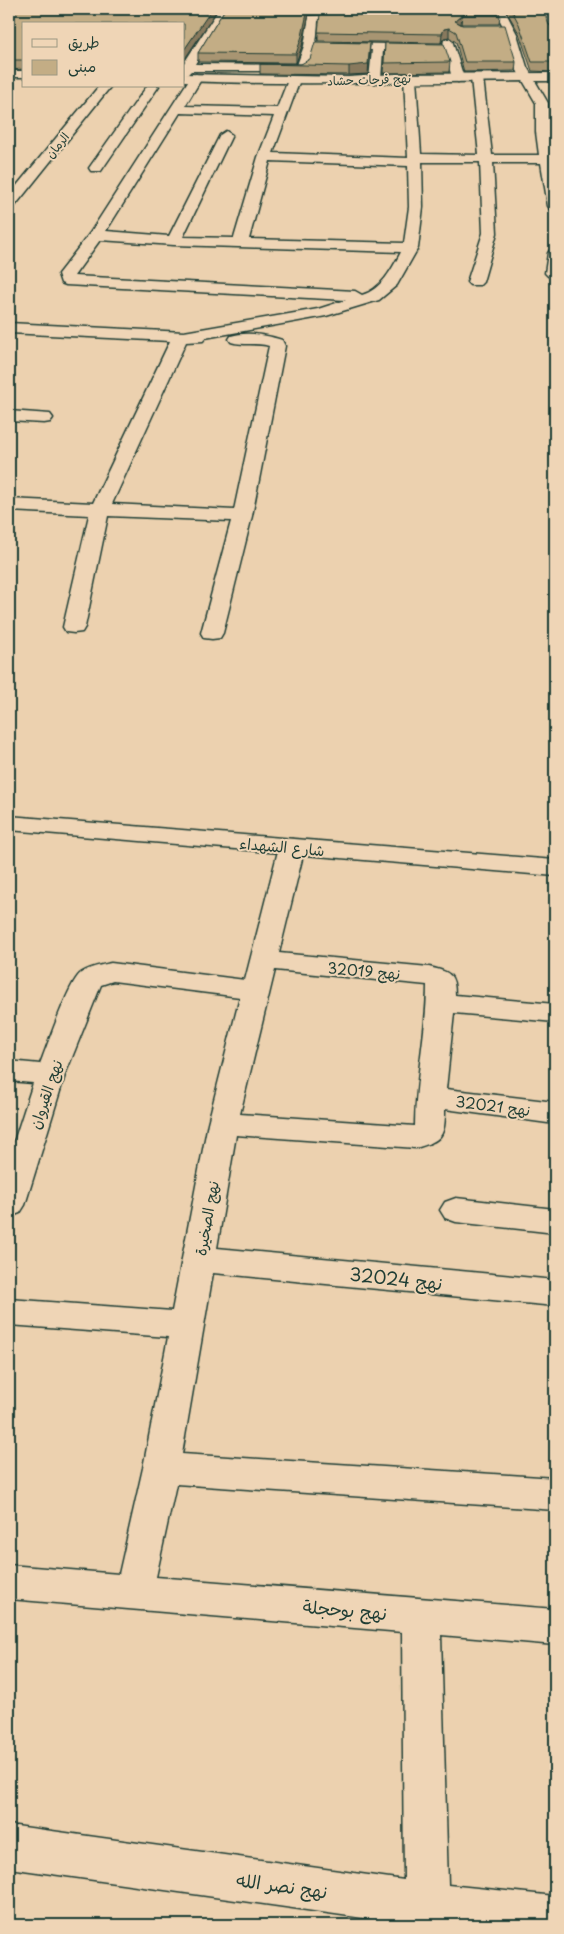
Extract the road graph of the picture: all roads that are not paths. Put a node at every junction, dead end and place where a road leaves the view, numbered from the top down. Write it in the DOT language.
graph roads {
  1 [pos="224,9"];
  2 [pos="499,9"];
  3 [pos="546,9"];
  4 [pos="370,17"];
  5 [pos="555,33"];
  6 [pos="310,46"];
  7 [pos="378,47"];
  8 [pos="188,74"];
  9 [pos="296,75"];
  10 [pos="526,77"];
  11 [pos="555,77"];
  12 [pos="410,78"];
  13 [pos="458,78"];
  14 [pos="477,78"];
  15 [pos="375,79"];
  16 [pos="103,88"];
  17 [pos="152,88"];
  18 [pos="184,88"];
  19 [pos="178,109"];
  20 [pos="281,112"];
  21 [pos="549,132"];
  22 [pos="226,135"];
  23 [pos="105,156"];
  24 [pos="146,158"];
  25 [pos="264,158"];
  26 [pos="486,158"];
  27 [pos="547,159"];
  28 [pos="415,160"];
  29 [pos="96,168"];
  30 [pos="12,196"];
  31 [pos="555,206"];
  32 [pos="96,236"];
  33 [pos="174,241"];
  34 [pos="240,243"];
  35 [pos="411,248"];
  36 [pos="555,253"];
  37 [pos="554,263"];
  38 [pos="475,282"];
  39 [pos="250,291"];
  40 [pos="373,297"];
  41 [pos="9,328"];
  42 [pos="231,330"];
  43 [pos="180,338"];
  44 [pos="9,416"];
  45 [pos="44,418"];
  46 [pos="100,509"];
  47 [pos="11,510"];
  48 [pos="242,516"];
  49 [pos="74,627"];
  50 [pos="212,633"];
  51 [pos="9,823"];
  52 [pos="292,847"];
  53 [pos="555,868"];
  54 [pos="265,960"];
  55 [pos="255,990"];
  56 [pos="441,1003"];
  57 [pos="555,1013"];
  58 [pos="9,1071"];
  59 [pos="50,1075"];
  60 [pos="430,1097"];
  61 [pos="555,1113"];
  62 [pos="223,1124"];
  63 [pos="12,1188"];
  64 [pos="456,1210"];
  65 [pos="555,1221"];
  66 [pos="198,1259"];
  67 [pos="555,1294"];
  68 [pos="9,1312"];
  69 [pos="187,1325"];
  70 [pos="161,1468"];
  71 [pos="555,1494"];
  72 [pos="9,1582"];
  73 [pos="134,1592"];
  74 [pos="421,1615"];
  75 [pos="555,1627"];
  76 [pos="9,1847"];
  77 [pos="426,1905"];
  78 [pos="555,1918"];
  1 -- 8 [label="street"];
  2 -- 10 [label="street"];
  3 -- 5 [label="street"];
  4 -- 6 [label="street"];
  6 -- 7 [label="street"];
  6 -- 9 [label="street"];
  7 -- 13 [label="street"];
  7 -- 15 [label="street"];
  8 -- 9 [label="street, نهج فرحات حشاد"];
  9 -- 15 [label="street, نهج فرحات حشاد"];
  9 -- 20 [label="street"];
  10 -- 11 [label="street, نهج فرحات حشاد"];
  10 -- 14 [label="street, نهج فرحات حشاد"];
  10 -- 21 [label="street"];
  12 -- 13 [label="street, نهج فرحات حشاد"];
  12 -- 15 [label="street, نهج فرحات حشاد"];
  12 -- 28 [label="street"];
  13 -- 14 [label="street, نهج فرحات حشاد"];
  14 -- 26 [label="street"];
  16 -- 30 [label="street, الرمان"];
  17 -- 23 [label="street"];
  18 -- 19 [label="street"];
  19 -- 20 [label="street"];
  19 -- 24 [label="street"];
  20 -- 25 [label="street"];
  21 -- 27 [label="street"];
  22 -- 33 [label="street"];
  23 -- 24 [label="street"];
  23 -- 29 [label="street"];
  24 -- 32 [label="street"];
  25 -- 28 [label="street"];
  25 -- 34 [label="street"];
  26 -- 27 [label="street"];
  26 -- 28 [label="street"];
  26 -- 38 [label="street"];
  27 -- 31 [label="street"];
  28 -- 35 [label="street"];
  32 -- 33 [label="street"];
  32 -- 39 [label="street"];
  33 -- 34 [label="street"];
  34 -- 35 [label="street"];
  35 -- 40 [label="street"];
  36 -- 37 [label="street"];
  39 -- 40 [label="street"];
  39 -- 42 [label="street"];
  40 -- 42 [label="street"];
  41 -- 43 [label="street"];
  42 -- 43 [label="street"];
  43 -- 46 [label="street"];
  43 -- 48 [label="street"];
  44 -- 45 [label="street"];
  46 -- 47 [label="street"];
  46 -- 48 [label="street"];
  46 -- 49 [label="street"];
  48 -- 50 [label="street"];
  51 -- 52 [label="street, شارع الشهداء"];
  52 -- 53 [label="street, شارع الشهداء"];
  52 -- 54 [label="street, نهج الصخيرة"];
  54 -- 55 [label="street, نهج الصخيرة"];
  54 -- 56 [label="street, نهج 32019"];
  55 -- 59 [label="street, نهج القيروان"];
  55 -- 62 [label="street, نهج الصخيرة"];
  56 -- 57 [label="street"];
  56 -- 60 [label="street"];
  58 -- 59 [label="street"];
  59 -- 63 [label="street, نهج القيروان"];
  60 -- 61 [label="street, نهج 32021"];
  60 -- 62 [label="street"];
  62 -- 66 [label="street, نهج الصخيرة"];
  64 -- 65 [label="street"];
  66 -- 67 [label="street, نهج 32024"];
  66 -- 69 [label="street, نهج الصخيرة"];
  68 -- 69 [label="street"];
  69 -- 70 [label="street, نهج الصخيرة"];
  70 -- 71 [label="street"];
  70 -- 73 [label="street, نهج الصخيرة"];
  72 -- 73 [label="street, نهج بوحجلة"];
  73 -- 74 [label="street, نهج بوحجلة"];
  74 -- 75 [label="street, نهج بوحجلة"];
  74 -- 77 [label="street"];
  76 -- 77 [label="street, نهج نصر الله"];
  77 -- 78 [label="street, نهج نصر الله"];
}
